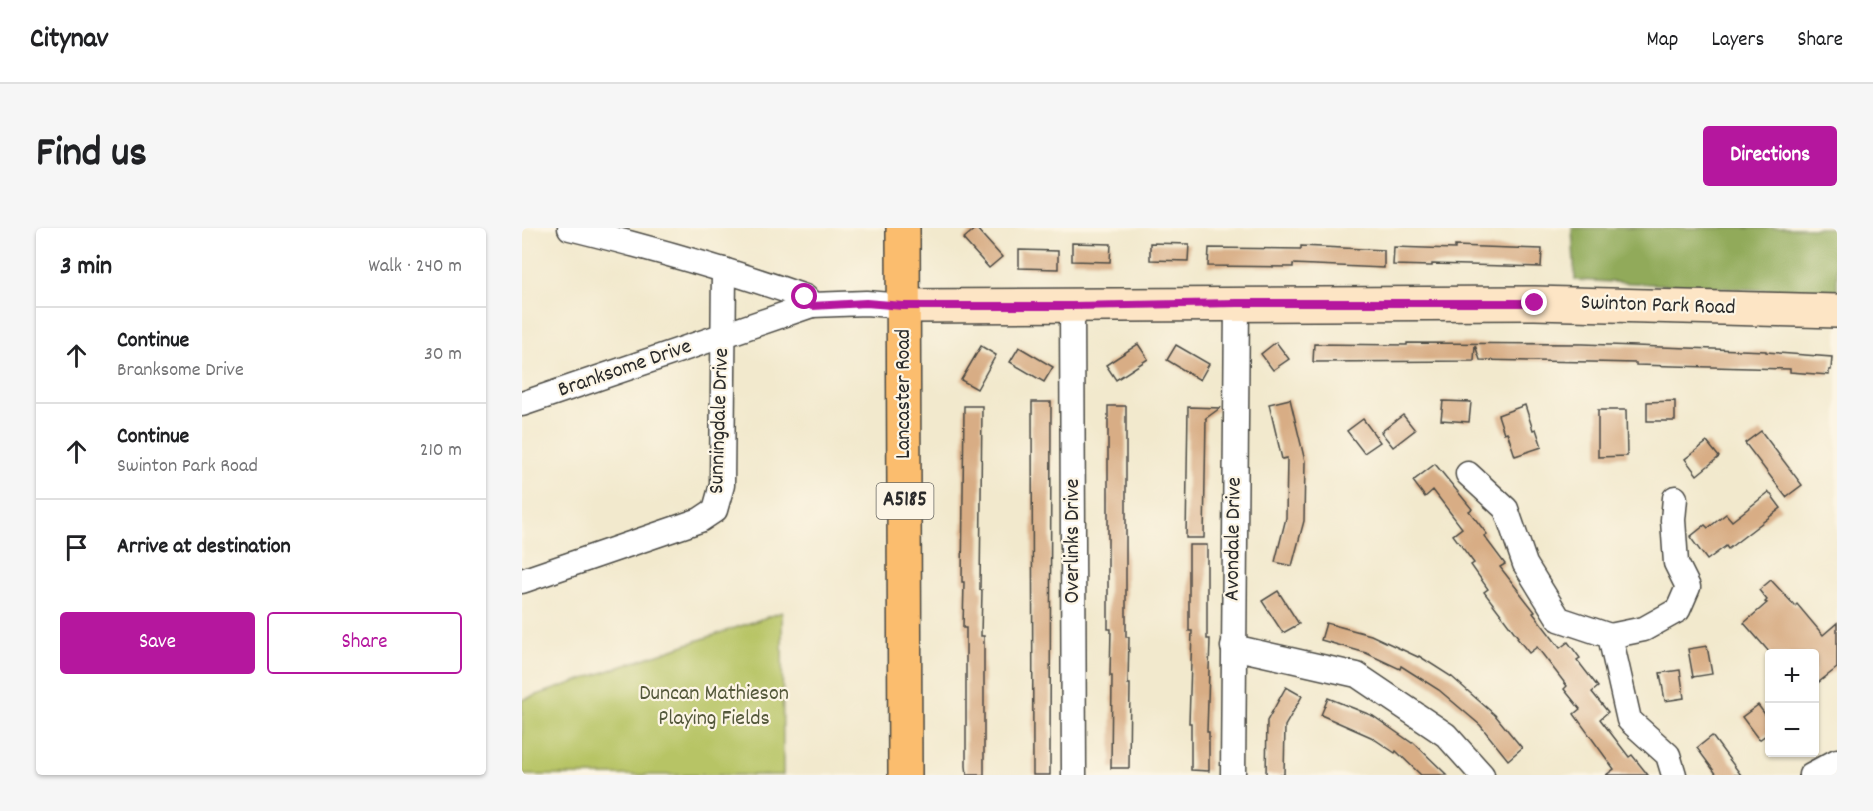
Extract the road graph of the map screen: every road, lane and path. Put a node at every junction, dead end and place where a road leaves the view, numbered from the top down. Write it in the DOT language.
graph roads {
  1 [pos="570,228"];
  2 [pos="903,228"];
  3 [pos="648,238"];
  4 [pos="724,270"];
  5 [pos="1237,303"];
  6 [pos="812,306"];
  7 [pos="903,306"];
  8 [pos="1072,306"];
  9 [pos="1837,311"];
  10 [pos="723,336"];
  11 [pos="522,404"];
  12 [pos="1468,474"];
  13 [pos="1675,498"];
  14 [pos="522,580"];
  15 [pos="1610,636"];
  16 [pos="1233,647"];
  17 [pos="1837,761"];
  18 [pos="905,775"];
  19 [pos="1074,775"];
  20 [pos="1233,775"];
  21 [pos="1482,775"];
  22 [pos="1674,775"];
  23 [pos="1811,775"];
  1 -- 3 [label="street"];
  2 -- 7 [label="main road, Lancaster Road / A5185"];
  3 -- 4 [label="street"];
  4 -- 6 [label="street"];
  4 -- 10 [label="street, Sunningdale Drive"];
  5 -- 8 [label="street, Swinton Park Road"];
  5 -- 9 [label="street, Swinton Park Road"];
  5 -- 16 [label="street, Avondale Drive"];
  6 -- 7 [label="street, Branksome Drive"];
  6 -- 10 [label="street, Branksome Drive"];
  7 -- 8 [label="street, Swinton Park Road"];
  7 -- 18 [label="main road, Lancaster Road / A5185"];
  8 -- 19 [label="street, Overlinks Drive"];
  10 -- 11 [label="street, Branksome Drive"];
  10 -- 14 [label="street, Sunningdale Drive"];
  12 -- 15 [label="street"];
  13 -- 15 [label="street"];
  15 -- 22 [label="street"];
  16 -- 20 [label="street, Avondale Drive"];
  16 -- 21 [label="street"];
  17 -- 23 [label="street"];
}
